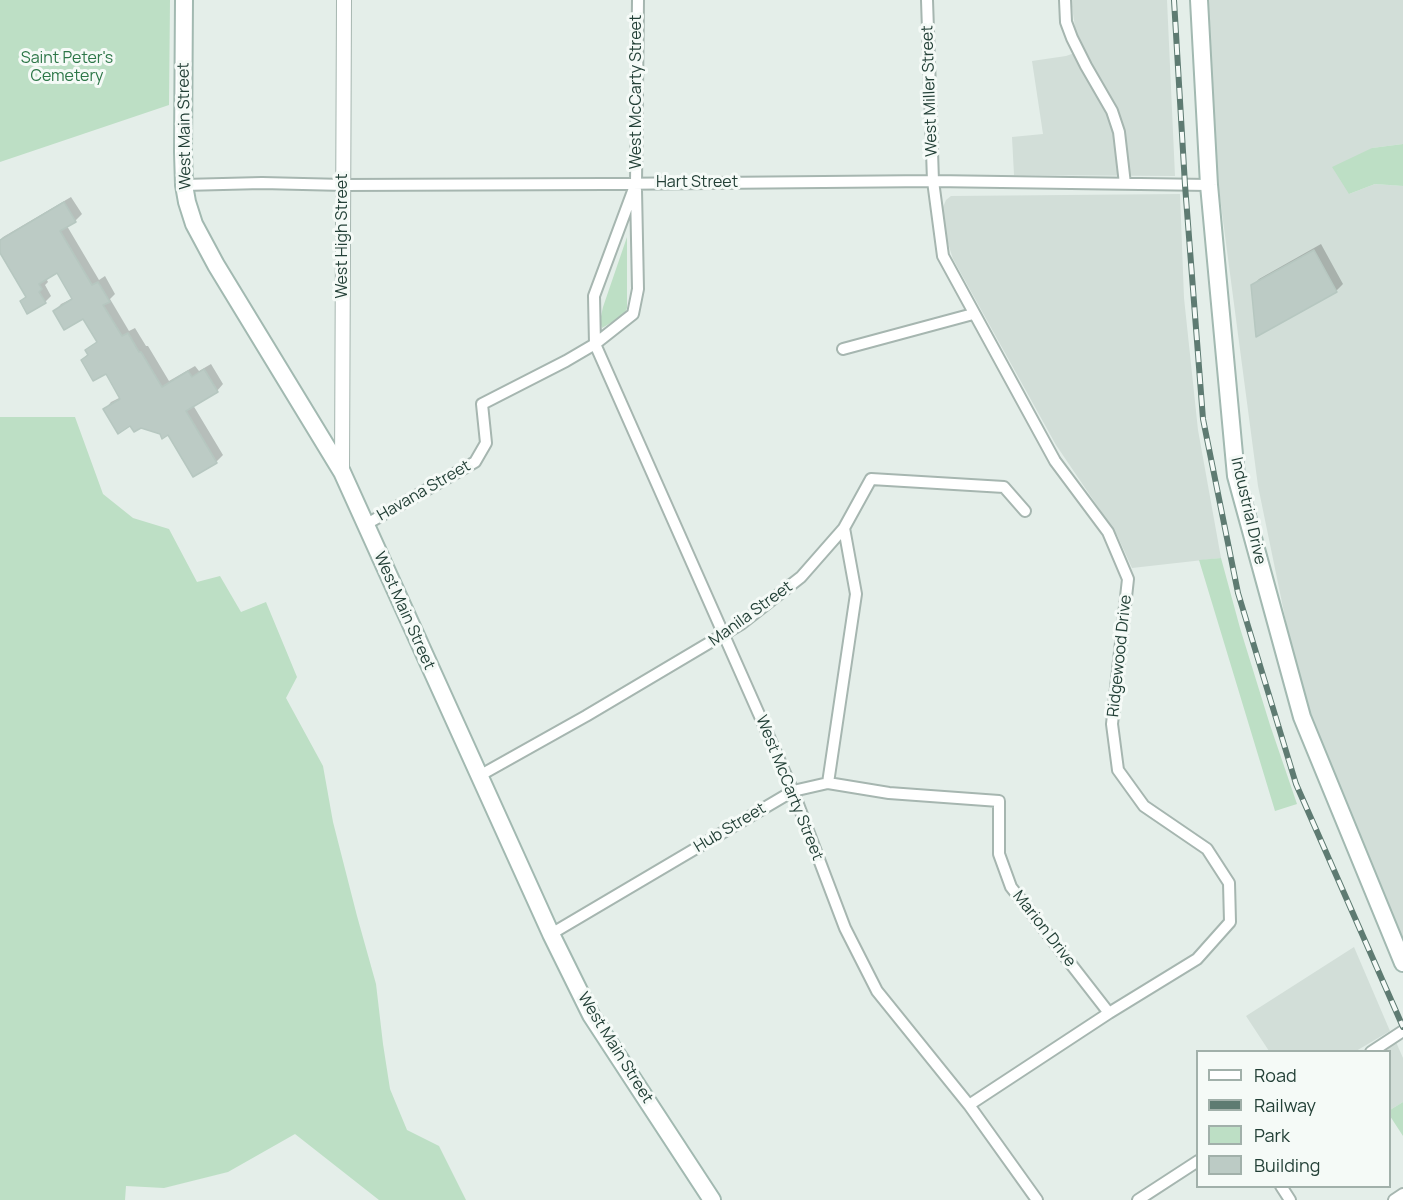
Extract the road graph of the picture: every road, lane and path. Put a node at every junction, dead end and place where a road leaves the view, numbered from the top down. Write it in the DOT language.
graph roads {
  1 [pos="184,0"];
  2 [pos="344,0"];
  3 [pos="638,0"];
  4 [pos="927,0"];
  5 [pos="1065,0"];
  6 [pos="1199,0"];
  7 [pos="933,181"];
  8 [pos="636,183"];
  9 [pos="1125,184"];
  10 [pos="184,185"];
  11 [pos="344,185"];
  12 [pos="1209,185"];
  13 [pos="974,314"];
  14 [pos="595,344"];
  15 [pos="843,349"];
  16 [pos="342,472"];
  17 [pos="1025,511"];
  18 [pos="365,525"];
  19 [pos="844,528"];
  20 [pos="724,635"];
  21 [pos="479,776"];
  22 [pos="828,783"];
  23 [pos="793,791"];
  24 [pos="999,801"];
  25 [pos="551,934"];
  26 [pos="1403,963"];
  27 [pos="1109,1012"];
  28 [pos="1403,1032"];
  29 [pos="1374,1050"];
  30 [pos="969,1105"];
  31 [pos="1196,1162"];
  32 [pos="1403,1194"];
  33 [pos="712,1200"];
  34 [pos="1037,1200"];
  35 [pos="1138,1200"];
  36 [pos="1394,1200"];
  1 -- 10 [label="main road, West Main Street"];
  2 -- 11 [label="street, West High Street"];
  3 -- 8 [label="street, West McCarty Street"];
  4 -- 7 [label="street, West Miller Street"];
  5 -- 9 [label="street"];
  6 -- 12 [label="main road, Industrial Drive"];
  7 -- 8 [label="street, Hart Street"];
  7 -- 9 [label="street, Hart Street"];
  7 -- 13 [label="street, Ridgewood Drive"];
  8 -- 11 [label="street, Hart Street"];
  8 -- 14 [label="street, West McCarty Street"];
  8 -- 14 [label="street, West McCarty Street"];
  9 -- 12 [label="street, Hart Street"];
  10 -- 11 [label="street, Hart Street"];
  10 -- 16 [label="main road, West Main Street"];
  11 -- 16 [label="street, West High Street"];
  12 -- 26 [label="main road, Industrial Drive"];
  13 -- 15 [label="street"];
  13 -- 27 [label="street, Ridgewood Drive"];
  14 -- 18 [label="street, Havana Street"];
  14 -- 20 [label="street, West McCarty Street"];
  16 -- 18 [label="main road, West Main Street"];
  17 -- 19 [label="street, Manila Street"];
  18 -- 21 [label="main road, West Main Street"];
  19 -- 20 [label="street, Manila Street"];
  19 -- 22 [label="street"];
  20 -- 21 [label="street, Manila Street"];
  20 -- 23 [label="street, West McCarty Street"];
  21 -- 25 [label="main road, West Main Street"];
  22 -- 23 [label="street, Hub Street"];
  22 -- 24 [label="street, Hub Street"];
  23 -- 25 [label="street, Hub Street"];
  23 -- 30 [label="street, West McCarty Street"];
  24 -- 27 [label="street, Marion Drive"];
  25 -- 33 [label="main road, West Main Street"];
  27 -- 30 [label="street, Ridgewood Drive"];
  28 -- 29 [label="street"];
  30 -- 34 [label="street, West McCarty Street"];
  31 -- 35 [label="street"];
  32 -- 36 [label="street"];
}
